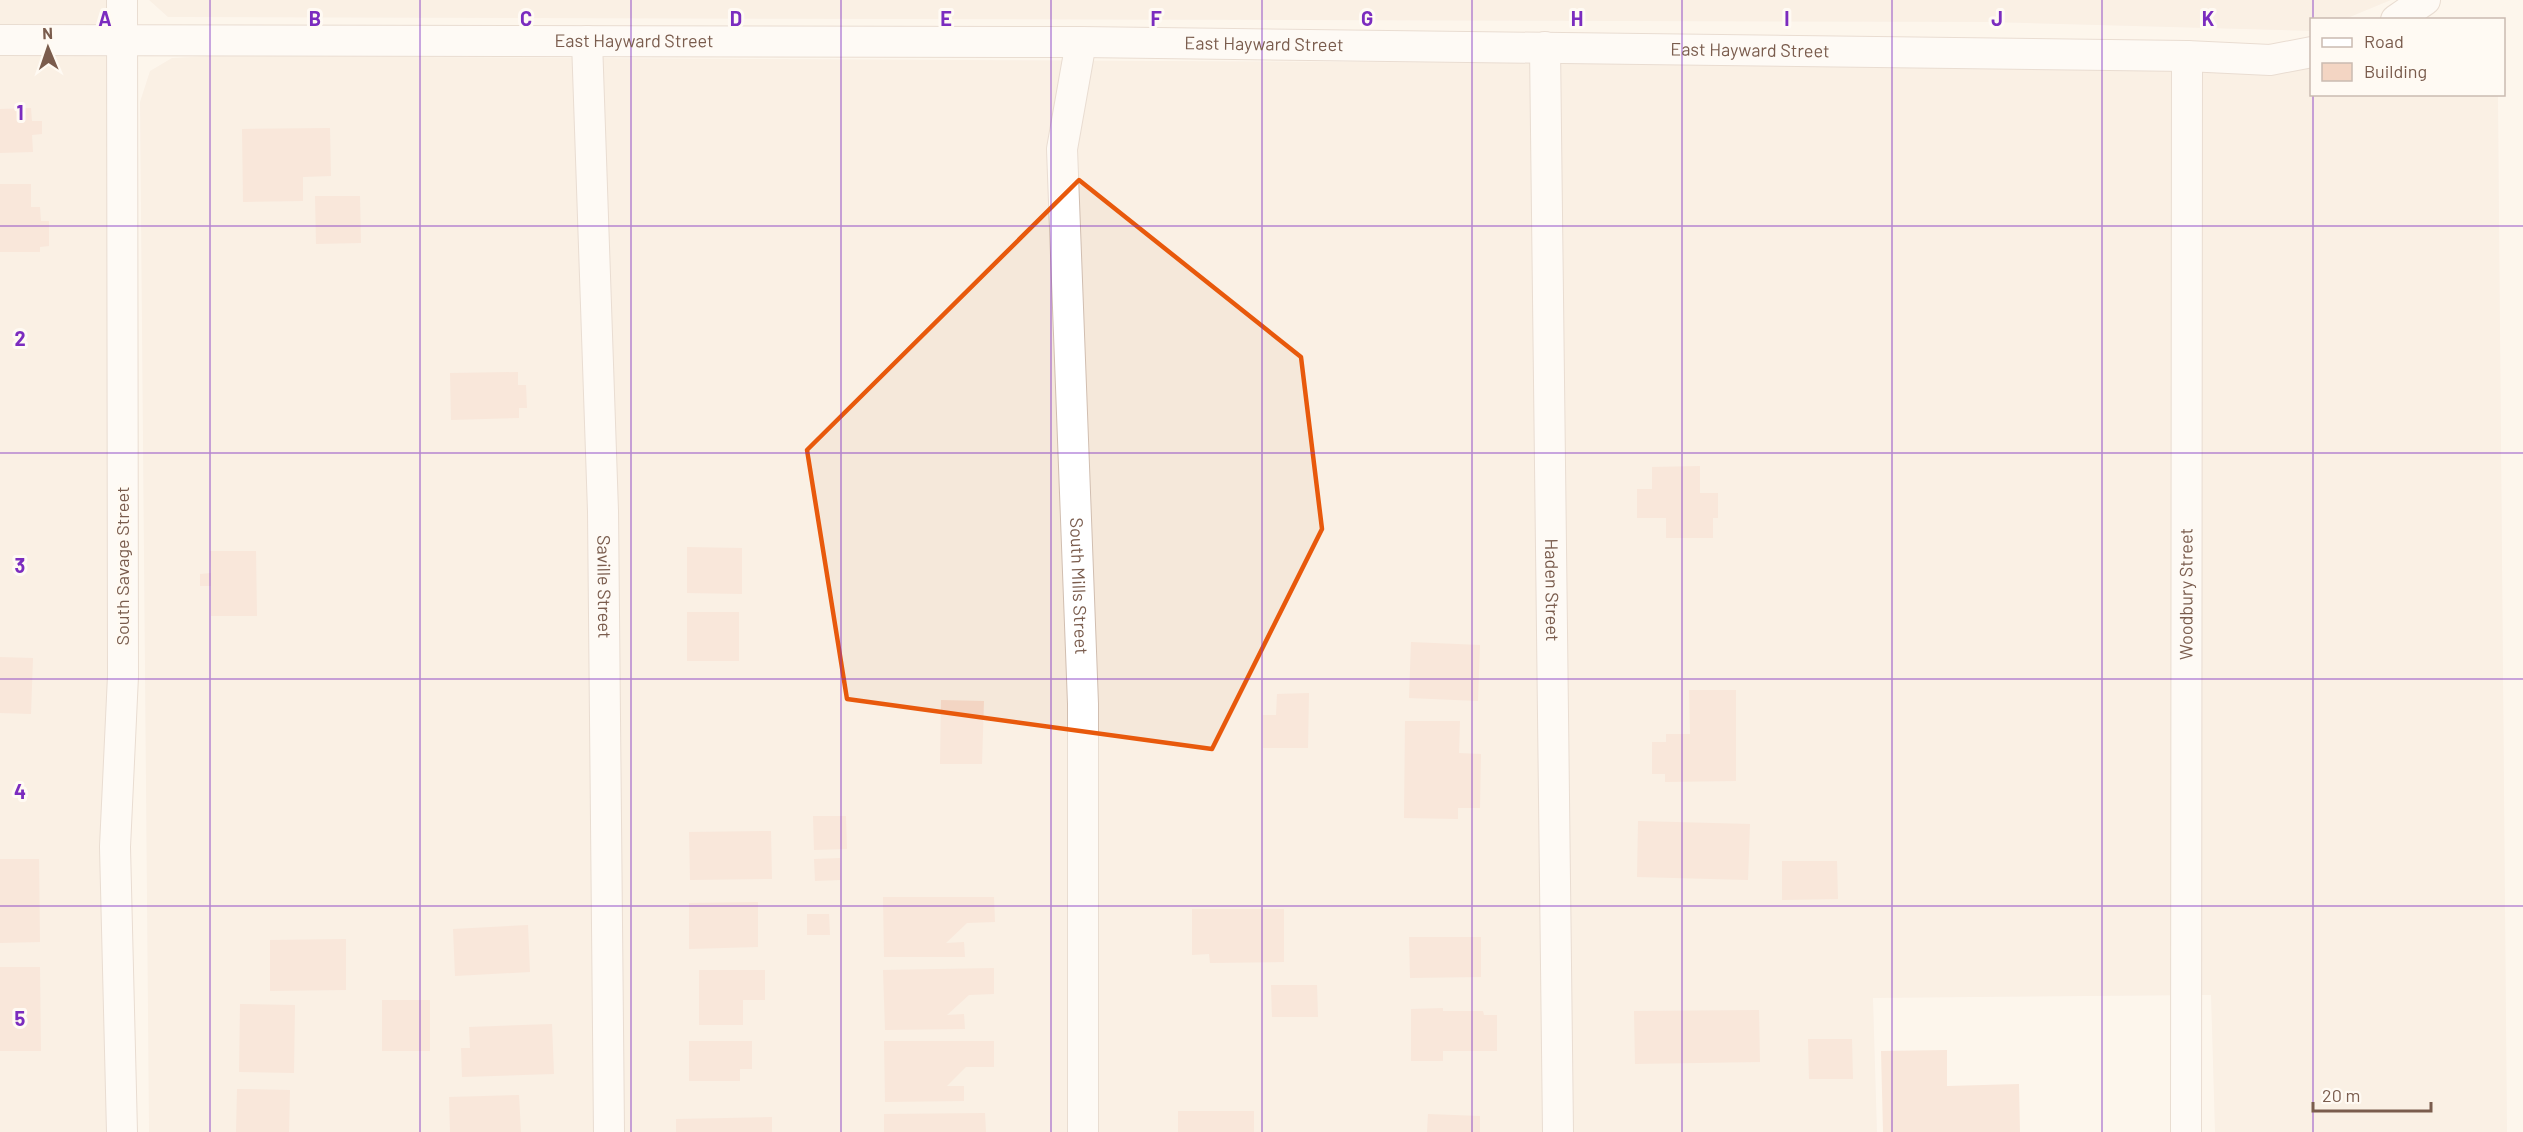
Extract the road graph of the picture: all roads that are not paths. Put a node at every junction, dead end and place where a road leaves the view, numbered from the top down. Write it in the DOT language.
graph roads {
  1 [pos="122,0"];
  2 [pos="2425,0"];
  3 [pos="2399,18"];
  4 [pos="0,40"];
  5 [pos="122,41"];
  6 [pos="587,41"];
  7 [pos="1081,42"];
  8 [pos="1545,46"];
  9 [pos="2310,52"];
  10 [pos="2187,56"];
  11 [pos="122,1132"];
  12 [pos="609,1132"];
  13 [pos="1083,1132"];
  14 [pos="1558,1132"];
  15 [pos="2186,1132"];
  1 -- 5 [label="street, South Savage Street"];
  2 -- 3 [label="street"];
  4 -- 5 [label="street, East Hayward Street"];
  5 -- 6 [label="street, East Hayward Street"];
  5 -- 11 [label="street, South Savage Street"];
  6 -- 7 [label="street, East Hayward Street"];
  6 -- 12 [label="street, Saville Street"];
  7 -- 8 [label="street, East Hayward Street"];
  7 -- 13 [label="street, South Mills Street"];
  8 -- 10 [label="street, East Hayward Street"];
  8 -- 14 [label="street, Haden Street"];
  9 -- 10 [label="street, East Hayward Street"];
  10 -- 15 [label="street, Woodbury Street"];
}
